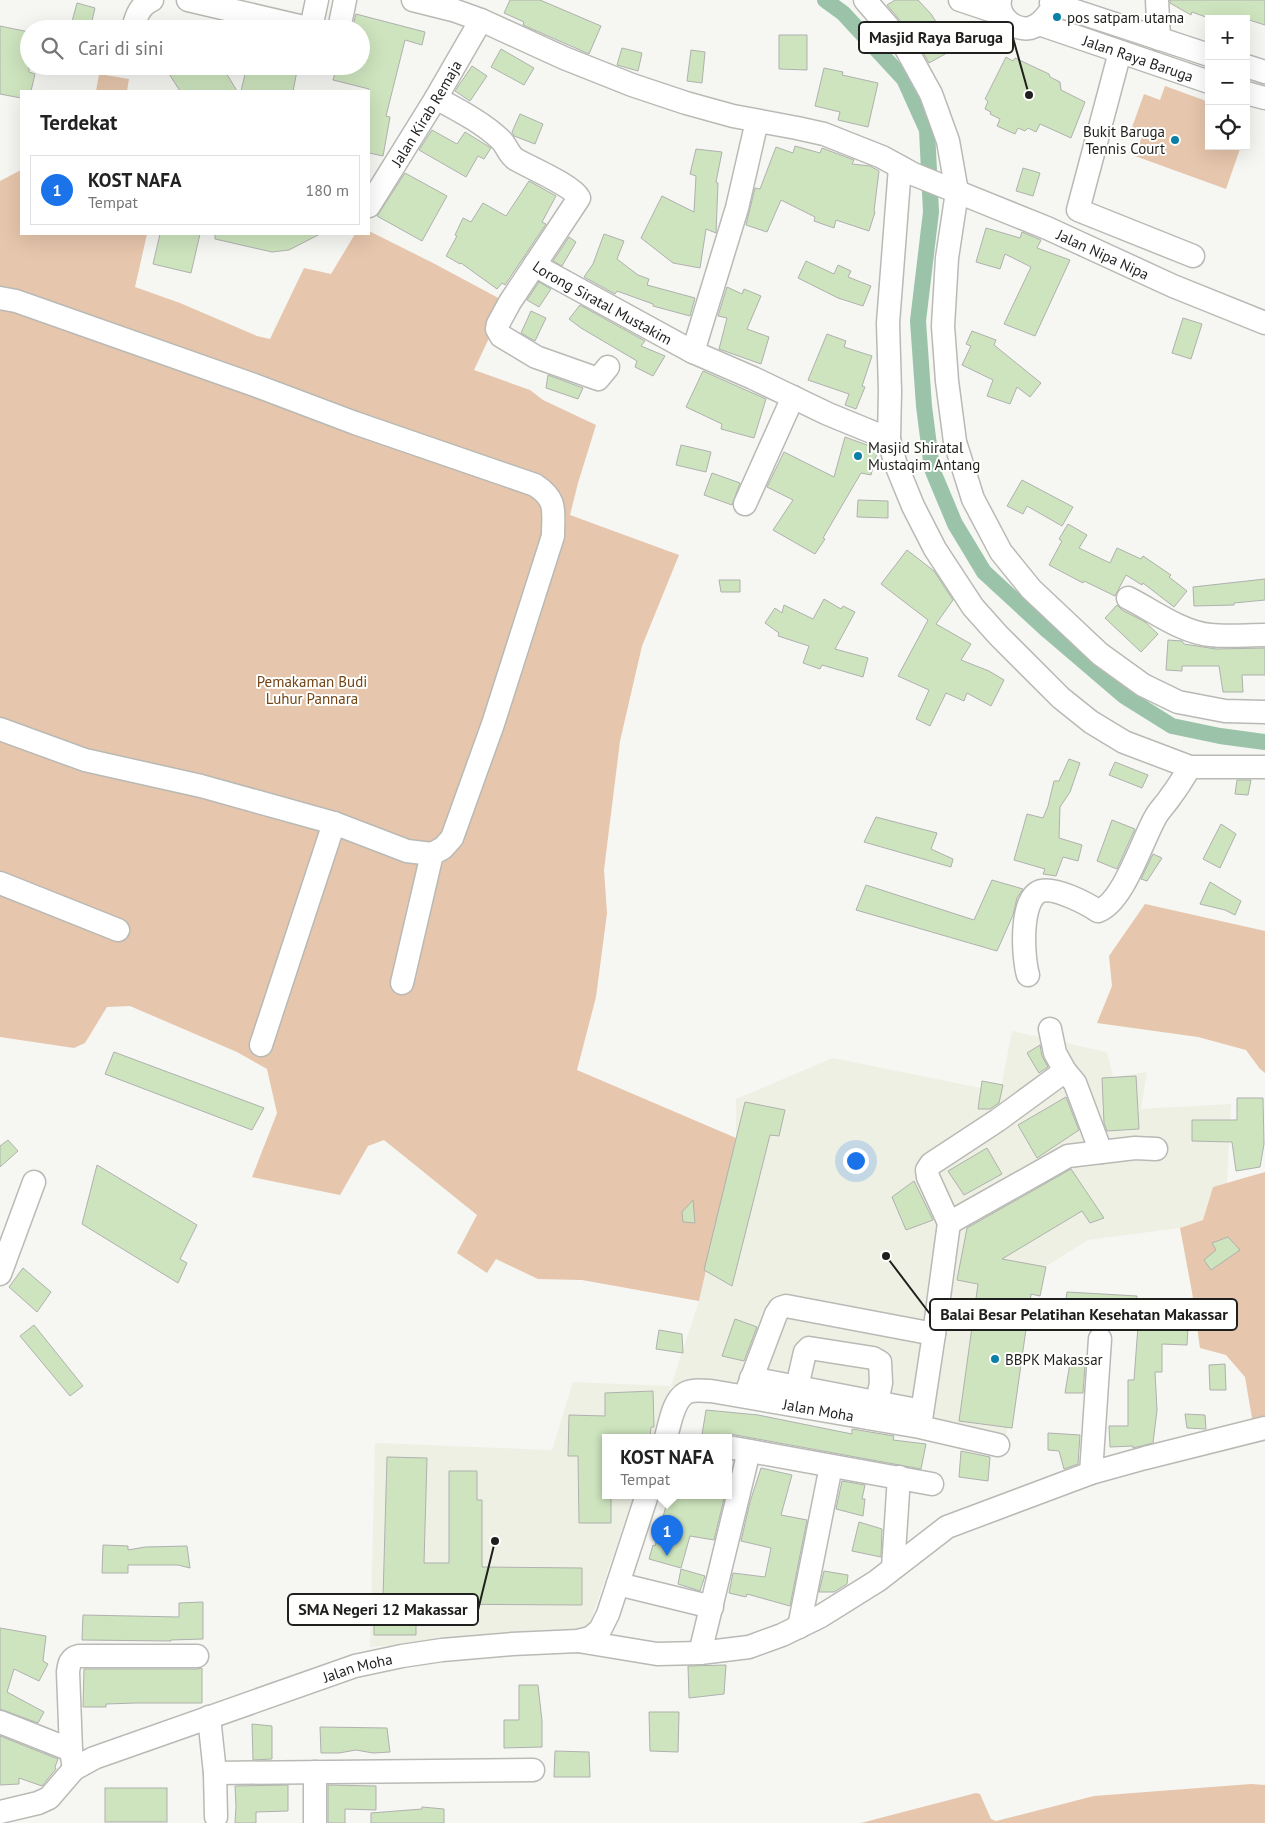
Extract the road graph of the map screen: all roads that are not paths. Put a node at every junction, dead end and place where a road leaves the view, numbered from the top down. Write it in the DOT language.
graph roads {
  1 [pos="152,0"];
  2 [pos="188,0"];
  3 [pos="317,0"];
  4 [pos="345,0"];
  5 [pos="413,0"];
  6 [pos="865,0"];
  7 [pos="960,0"];
  8 [pos="1157,0"];
  9 [pos="1050,2"];
  10 [pos="1001,7"];
  11 [pos="135,20"];
  12 [pos="274,20"];
  13 [pos="314,20"];
  14 [pos="342,20"];
  15 [pos="481,20"];
  16 [pos="1039,24"];
  17 [pos="1159,38"];
  18 [pos="1120,52"];
  19 [pos="1205,53"];
  20 [pos="1250,67"];
  21 [pos="1265,72"];
  22 [pos="1205,81"];
  23 [pos="1250,94"];
  24 [pos="436,98"];
  25 [pos="1265,98"];
  26 [pos="757,121"];
  27 [pos="906,171"];
  28 [pos="948,188"];
  29 [pos="370,204"];
  30 [pos="1193,256"];
  31 [pos="536,264"];
  32 [pos="0,298"];
  33 [pos="1265,323"];
  34 [pos="693,352"];
  35 [pos="608,367"];
  36 [pos="793,397"];
  37 [pos="889,439"];
  38 [pos="745,504"];
  39 [pos="1128,598"];
  40 [pos="1265,635"];
  41 [pos="1265,712"];
  42 [pos="0,729"];
  43 [pos="1190,767"];
  44 [pos="1265,767"];
  45 [pos="334,823"];
  46 [pos="432,854"];
  47 [pos="0,883"];
  48 [pos="118,930"];
  49 [pos="1028,975"];
  50 [pos="402,983"];
  51 [pos="1050,1029"];
  52 [pos="261,1045"];
  53 [pos="1064,1071"];
  54 [pos="1156,1149"];
  55 [pos="1101,1152"];
  56 [pos="34,1182"];
  57 [pos="949,1223"];
  58 [pos="0,1274"];
  59 [pos="934,1334"];
  60 [pos="1100,1339"];
  61 [pos="748,1387"];
  62 [pos="797,1387"];
  63 [pos="877,1402"];
  64 [pos="921,1419"];
  65 [pos="1265,1428"];
  66 [pos="667,1434"];
  67 [pos="998,1445"];
  68 [pos="739,1449"];
  69 [pos="831,1466"];
  70 [pos="1091,1473"];
  71 [pos="899,1477"];
  72 [pos="932,1484"];
  73 [pos="732,1490"];
  74 [pos="646,1499"];
  75 [pos="655,1499"];
  76 [pos="730,1499"];
  77 [pos="893,1568"];
  78 [pos="619,1582"];
  79 [pos="712,1607"];
  80 [pos="798,1627"];
  81 [pos="578,1642"];
  82 [pos="700,1653"];
  83 [pos="197,1656"];
  84 [pos="209,1717"];
  85 [pos="0,1722"];
  86 [pos="73,1759"];
  87 [pos="533,1770"];
  88 [pos="315,1772"];
  89 [pos="215,1773"];
  90 [pos="0,1812"];
  91 [pos="24,1814"];
  92 [pos="216,1817"];
  93 [pos="315,1823"];
  1 -- 11 [label="street"];
  2 -- 12 [label="street"];
  3 -- 13 [label="street"];
  4 -- 14 [label="street"];
  5 -- 15 [label="street, Jalan Nipa Nipa"];
  6 -- 28 [label="street"];
  7 -- 10 [label="street"];
  8 -- 17 [label="street"];
  9 -- 16 [label="street"];
  9 -- 17 [label="street"];
  10 -- 16 [label="street"];
  15 -- 24 [label="street, Jalan Kirab Remaja"];
  15 -- 26 [label="street, Jalan Nipa Nipa"];
  16 -- 18 [label="street, Jalan Raya Baruga"];
  17 -- 19 [label="street"];
  18 -- 22 [label="street, Jalan Raya Baruga"];
  18 -- 30 [label="street"];
  20 -- 21 [label="street"];
  23 -- 25 [label="street"];
  24 -- 29 [label="street, Jalan Kirab Remaja"];
  24 -- 31 [label="street, Lorong Siratal Mustakim"];
  26 -- 27 [label="street, Jalan Nipa Nipa"];
  26 -- 34 [label="street"];
  27 -- 28 [label="street, Jalan Nipa Nipa"];
  27 -- 37 [label="street"];
  28 -- 33 [label="street, Jalan Nipa Nipa"];
  28 -- 41 [label="street"];
  31 -- 34 [label="street, Lorong Siratal Mustakim"];
  31 -- 35 [label="street"];
  32 -- 46 [label="street"];
  34 -- 36 [label="street, Lorong Siratal Mustakim"];
  36 -- 37 [label="street, Lorong Siratal Mustakim"];
  36 -- 38 [label="street"];
  37 -- 43 [label="street"];
  39 -- 40 [label="street"];
  42 -- 45 [label="street"];
  43 -- 44 [label="street"];
  43 -- 49 [label="street"];
  45 -- 46 [label="street"];
  45 -- 52 [label="street"];
  46 -- 50 [label="street"];
  47 -- 48 [label="street"];
  51 -- 53 [label="street"];
  53 -- 55 [label="street"];
  53 -- 57 [label="street"];
  54 -- 55 [label="street"];
  55 -- 57 [label="street"];
  56 -- 58 [label="street"];
  57 -- 59 [label="street"];
  59 -- 61 [label="street"];
  59 -- 64 [label="street"];
  60 -- 70 [label="street"];
  61 -- 62 [label="street"];
  61 -- 64 [label="street, Jalan Moha"];
  61 -- 66 [label="street, Jalan Moha"];
  62 -- 63 [label="street"];
  62 -- 63 [label="street"];
  63 -- 64 [label="street"];
  64 -- 67 [label="street, Jalan Moha"];
  65 -- 70 [label="street"];
  68 -- 69 [label="street"];
  68 -- 73 [label="street"];
  69 -- 71 [label="street"];
  69 -- 80 [label="street"];
  70 -- 77 [label="street"];
  71 -- 72 [label="street"];
  71 -- 77 [label="street"];
  74 -- 78 [label="street, Jalan Moha"];
  75 -- 78 [label="street"];
  76 -- 79 [label="street"];
  77 -- 80 [label="street"];
  78 -- 79 [label="street"];
  78 -- 81 [label="street, Jalan Moha"];
  79 -- 82 [label="street"];
  80 -- 82 [label="street"];
  81 -- 82 [label="street"];
  81 -- 84 [label="street, Jalan Moha"];
  83 -- 86 [label="street"];
  84 -- 86 [label="street, Jalan Moha"];
  84 -- 89 [label="street"];
  85 -- 86 [label="street"];
  86 -- 91 [label="street, Jalan Moha"];
  87 -- 88 [label="street"];
  88 -- 89 [label="street"];
  88 -- 93 [label="street"];
  89 -- 92 [label="street"];
  90 -- 91 [label="street, Jalan Moha"];
}
